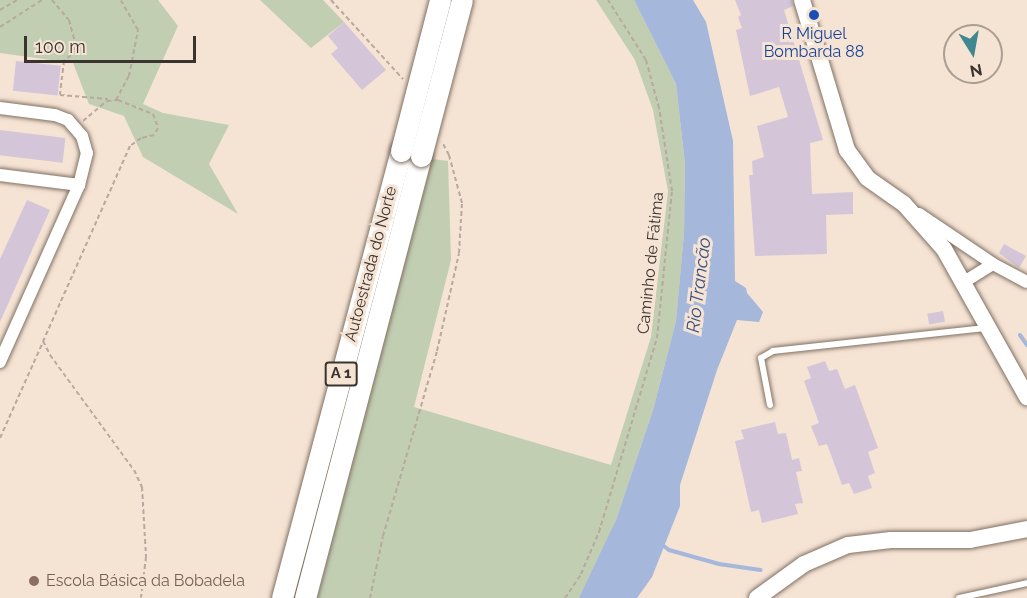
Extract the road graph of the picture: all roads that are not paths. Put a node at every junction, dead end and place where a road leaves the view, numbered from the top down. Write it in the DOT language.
graph roads {
  1 [pos="440,0"];
  2 [pos="462,0"];
  3 [pos="802,0"];
  4 [pos="0,108"];
  5 [pos="411,154"];
  6 [pos="0,175"];
  7 [pos="79,185"];
  8 [pos="904,204"];
  9 [pos="993,264"];
  10 [pos="964,282"];
  11 [pos="1027,282"];
  12 [pos="989,327"];
  13 [pos="0,362"];
  14 [pos="1027,398"];
  15 [pos="770,405"];
  16 [pos="1027,529"];
  17 [pos="1027,583"];
  18 [pos="282,598"];
  19 [pos="305,598"];
  20 [pos="757,598"];
  21 [pos="959,598"];
  1 -- 5 [label="highway, Autoestrada do Norte / A 1, bridge"];
  2 -- 5 [label="highway, Autoestrada do Norte / A 1, bridge"];
  3 -- 8 [label="main road"];
  4 -- 7 [label="street"];
  5 -- 18 [label="highway, Autoestrada do Norte / A 1"];
  5 -- 19 [label="highway, Autoestrada do Norte / A 1"];
  6 -- 7 [label="street"];
  7 -- 13 [label="street"];
  8 -- 9 [label="street"];
  8 -- 10 [label="main road"];
  9 -- 10 [label="street"];
  9 -- 11 [label="street"];
  10 -- 12 [label="main road"];
  12 -- 14 [label="main road"];
  12 -- 15 [label="lane"];
  16 -- 20 [label="main road"];
  17 -- 21 [label="lane"];
}
